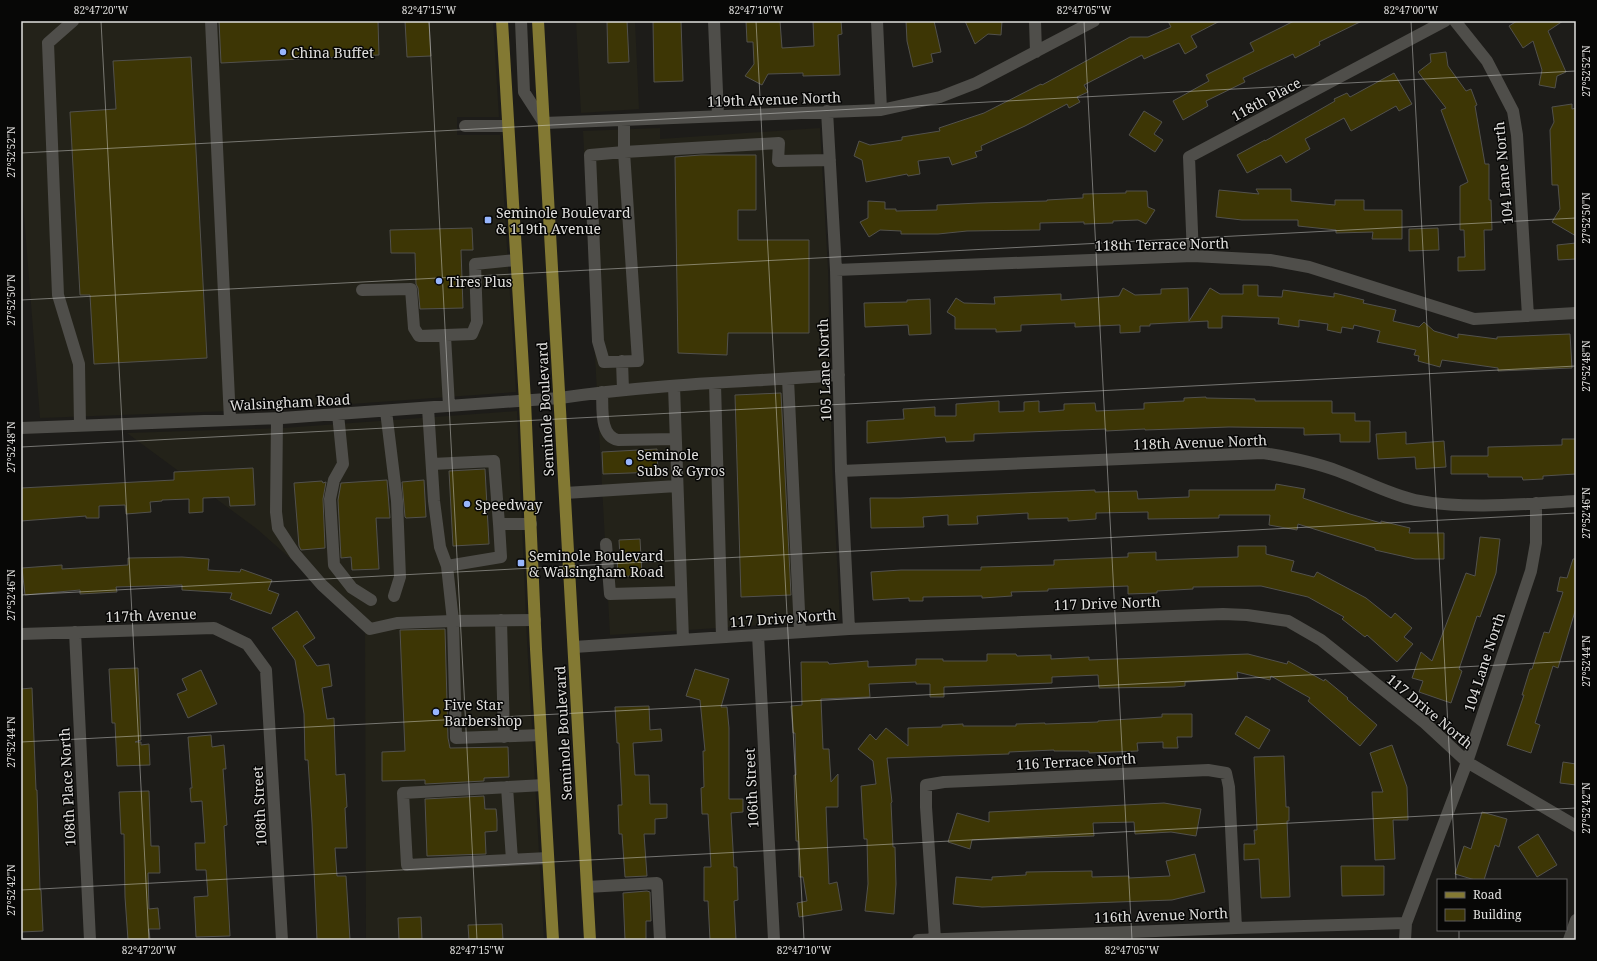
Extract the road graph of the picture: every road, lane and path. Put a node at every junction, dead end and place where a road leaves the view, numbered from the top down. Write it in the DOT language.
graph roads {
  1 [pos="73,21"];
  2 [pos="210,21"];
  3 [pos="502,21"];
  4 [pos="521,21"];
  5 [pos="538,21"];
  6 [pos="714,21"];
  7 [pos="877,21"];
  8 [pos="1035,21"];
  9 [pos="1094,21"];
  10 [pos="1445,21"];
  11 [pos="1455,21"];
  12 [pos="1036,52"];
  13 [pos="881,110"];
  14 [pos="827,111"];
  15 [pos="718,116"];
  16 [pos="624,120"];
  17 [pos="544,123"];
  18 [pos="465,126"];
  19 [pos="508,126"];
  20 [pos="624,152"];
  21 [pos="830,160"];
  22 [pos="1194,256"];
  23 [pos="516,260"];
  24 [pos="836,270"];
  25 [pos="362,290"];
  26 [pos="1576,313"];
  27 [pos="1528,316"];
  28 [pos="445,336"];
  29 [pos="622,362"];
  30 [pos="839,375"];
  31 [pos="788,379"];
  32 [pos="715,384"];
  33 [pos="674,386"];
  34 [pos="623,390"];
  35 [pos="602,392"];
  36 [pos="560,398"];
  37 [pos="525,401"];
  38 [pos="449,406"];
  39 [pos="428,408"];
  40 [pos="386,411"];
  41 [pos="338,414"];
  42 [pos="277,419"];
  43 [pos="230,420"];
  44 [pos="80,426"];
  45 [pos="21,428"];
  46 [pos="676,439"];
  47 [pos="432,464"];
  48 [pos="841,471"];
  49 [pos="677,486"];
  50 [pos="565,493"];
  51 [pos="1576,501"];
  52 [pos="1536,503"];
  53 [pos="499,524"];
  54 [pos="530,524"];
  55 [pos="606,544"];
  56 [pos="447,566"];
  57 [pos="681,592"];
  58 [pos="394,596"];
  59 [pos="371,600"];
  60 [pos="501,620"];
  61 [pos="535,620"];
  62 [pos="453,621"];
  63 [pos="849,629"];
  64 [pos="75,632"];
  65 [pos="800,632"];
  66 [pos="21,634"];
  67 [pos="758,635"];
  68 [pos="722,637"];
  69 [pos="683,640"];
  70 [pos="574,647"];
  71 [pos="266,670"];
  72 [pos="541,735"];
  73 [pos="504,736"];
  74 [pos="1467,762"];
  75 [pos="544,785"];
  76 [pos="507,787"];
  77 [pos="1576,826"];
  78 [pos="548,858"];
  79 [pos="512,860"];
  80 [pos="587,887"];
  81 [pos="1576,920"];
  82 [pos="1406,923"];
  83 [pos="1236,928"];
  84 [pos="934,939"];
  85 [pos="90,940"];
  86 [pos="282,940"];
  87 [pos="552,940"];
  88 [pos="590,940"];
  89 [pos="660,940"];
  90 [pos="774,940"];
  91 [pos="918,940"];
  92 [pos="1405,940"];
  93 [pos="1569,940"];
  1 -- 44 [label="street"];
  2 -- 43 [label="street"];
  3 -- 19 [label="main road, Seminole Boulevard"];
  4 -- 17 [label="street"];
  5 -- 17 [label="main road, Seminole Boulevard"];
  6 -- 15 [label="street"];
  7 -- 13 [label="street"];
  8 -- 12 [label="street"];
  9 -- 12 [label="street, 119th Avenue North"];
  10 -- 22 [label="street, 118th Place"];
  11 -- 27 [label="street, 104 Lane North"];
  12 -- 13 [label="street, 119th Avenue North"];
  13 -- 14 [label="street, 119th Avenue North"];
  14 -- 15 [label="street, 119th Avenue North"];
  14 -- 21 [label="street, 105 Lane North"];
  15 -- 16 [label="street, 119th Avenue North"];
  16 -- 17 [label="street, 119th Avenue North"];
  16 -- 20 [label="street"];
  17 -- 36 [label="main road, Seminole Boulevard"];
  18 -- 19 [label="street"];
  19 -- 23 [label="main road, Seminole Boulevard"];
  20 -- 21 [label="street"];
  20 -- 29 [label="street"];
  20 -- 29 [label="street"];
  21 -- 24 [label="street, 105 Lane North"];
  22 -- 24 [label="street, 118th Terrace North"];
  22 -- 27 [label="street, 118th Terrace North"];
  23 -- 28 [label="street"];
  23 -- 37 [label="main road, Seminole Boulevard"];
  24 -- 30 [label="street, 105 Lane North"];
  25 -- 28 [label="street"];
  26 -- 27 [label="street, 118th Terrace North"];
  28 -- 38 [label="street"];
  29 -- 34 [label="street"];
  30 -- 31 [label="street, Walsingham Road"];
  30 -- 48 [label="street, 105 Lane North"];
  31 -- 32 [label="street, Walsingham Road"];
  31 -- 65 [label="street"];
  32 -- 33 [label="street, Walsingham Road"];
  32 -- 68 [label="street"];
  33 -- 34 [label="street, Walsingham Road"];
  33 -- 46 [label="street"];
  34 -- 35 [label="street, Walsingham Road"];
  35 -- 36 [label="street, Walsingham Road"];
  35 -- 46 [label="street"];
  36 -- 37 [label="street, Walsingham Road"];
  36 -- 50 [label="main road, Seminole Boulevard"];
  37 -- 38 [label="street, Walsingham Road"];
  37 -- 54 [label="main road, Seminole Boulevard"];
  38 -- 39 [label="street, Walsingham Road"];
  39 -- 40 [label="street, Walsingham Road"];
  39 -- 47 [label="street"];
  40 -- 41 [label="street, Walsingham Road"];
  40 -- 58 [label="street"];
  41 -- 42 [label="street, Walsingham Road"];
  41 -- 59 [label="street"];
  42 -- 43 [label="street, Walsingham Road"];
  42 -- 62 [label="street"];
  43 -- 44 [label="street, Walsingham Road"];
  44 -- 45 [label="street, Walsingham Road"];
  46 -- 49 [label="street"];
  47 -- 53 [label="street"];
  47 -- 56 [label="street"];
  48 -- 52 [label="street, 118th Avenue North"];
  48 -- 63 [label="street, 105 Lane North"];
  49 -- 50 [label="street"];
  49 -- 57 [label="street"];
  50 -- 70 [label="main road, Seminole Boulevard"];
  51 -- 52 [label="street, 118th Avenue North"];
  52 -- 74 [label="street, 104 Lane North"];
  53 -- 54 [label="street"];
  53 -- 56 [label="street"];
  54 -- 61 [label="main road, Seminole Boulevard"];
  55 -- 57 [label="street"];
  56 -- 62 [label="street"];
  57 -- 69 [label="street"];
  60 -- 61 [label="street"];
  60 -- 62 [label="street"];
  60 -- 73 [label="street"];
  61 -- 72 [label="main road, Seminole Boulevard"];
  62 -- 73 [label="street"];
  63 -- 65 [label="street, 117 Drive North"];
  63 -- 74 [label="street, 117 Drive North"];
  64 -- 66 [label="street, 117th Avenue"];
  64 -- 71 [label="street, 117th Avenue"];
  64 -- 85 [label="street, 108th Place North"];
  65 -- 67 [label="street, 117 Drive North"];
  67 -- 68 [label="street, 117 Drive North"];
  67 -- 90 [label="street, 106th Street"];
  68 -- 69 [label="street, 117 Drive North"];
  69 -- 70 [label="street, 117 Drive North"];
  70 -- 80 [label="main road, Seminole Boulevard"];
  71 -- 86 [label="street, 108th Street"];
  72 -- 73 [label="street"];
  72 -- 75 [label="main road, Seminole Boulevard"];
  74 -- 77 [label="street, 117 Drive North"];
  74 -- 82 [label="street, 104 Lane North"];
  75 -- 76 [label="street"];
  75 -- 78 [label="main road, Seminole Boulevard"];
  76 -- 79 [label="street"];
  76 -- 79 [label="street"];
  78 -- 79 [label="street"];
  78 -- 87 [label="main road, Seminole Boulevard"];
  80 -- 88 [label="main road, Seminole Boulevard"];
  80 -- 89 [label="street"];
  81 -- 93 [label="street"];
  82 -- 83 [label="street, 116th Avenue North"];
  82 -- 92 [label="street, 104 Lane North"];
  83 -- 84 [label="street, 116th Avenue North"];
  83 -- 84 [label="street, 116 Terrace North"];
  84 -- 91 [label="street, 116th Avenue North"];
}
